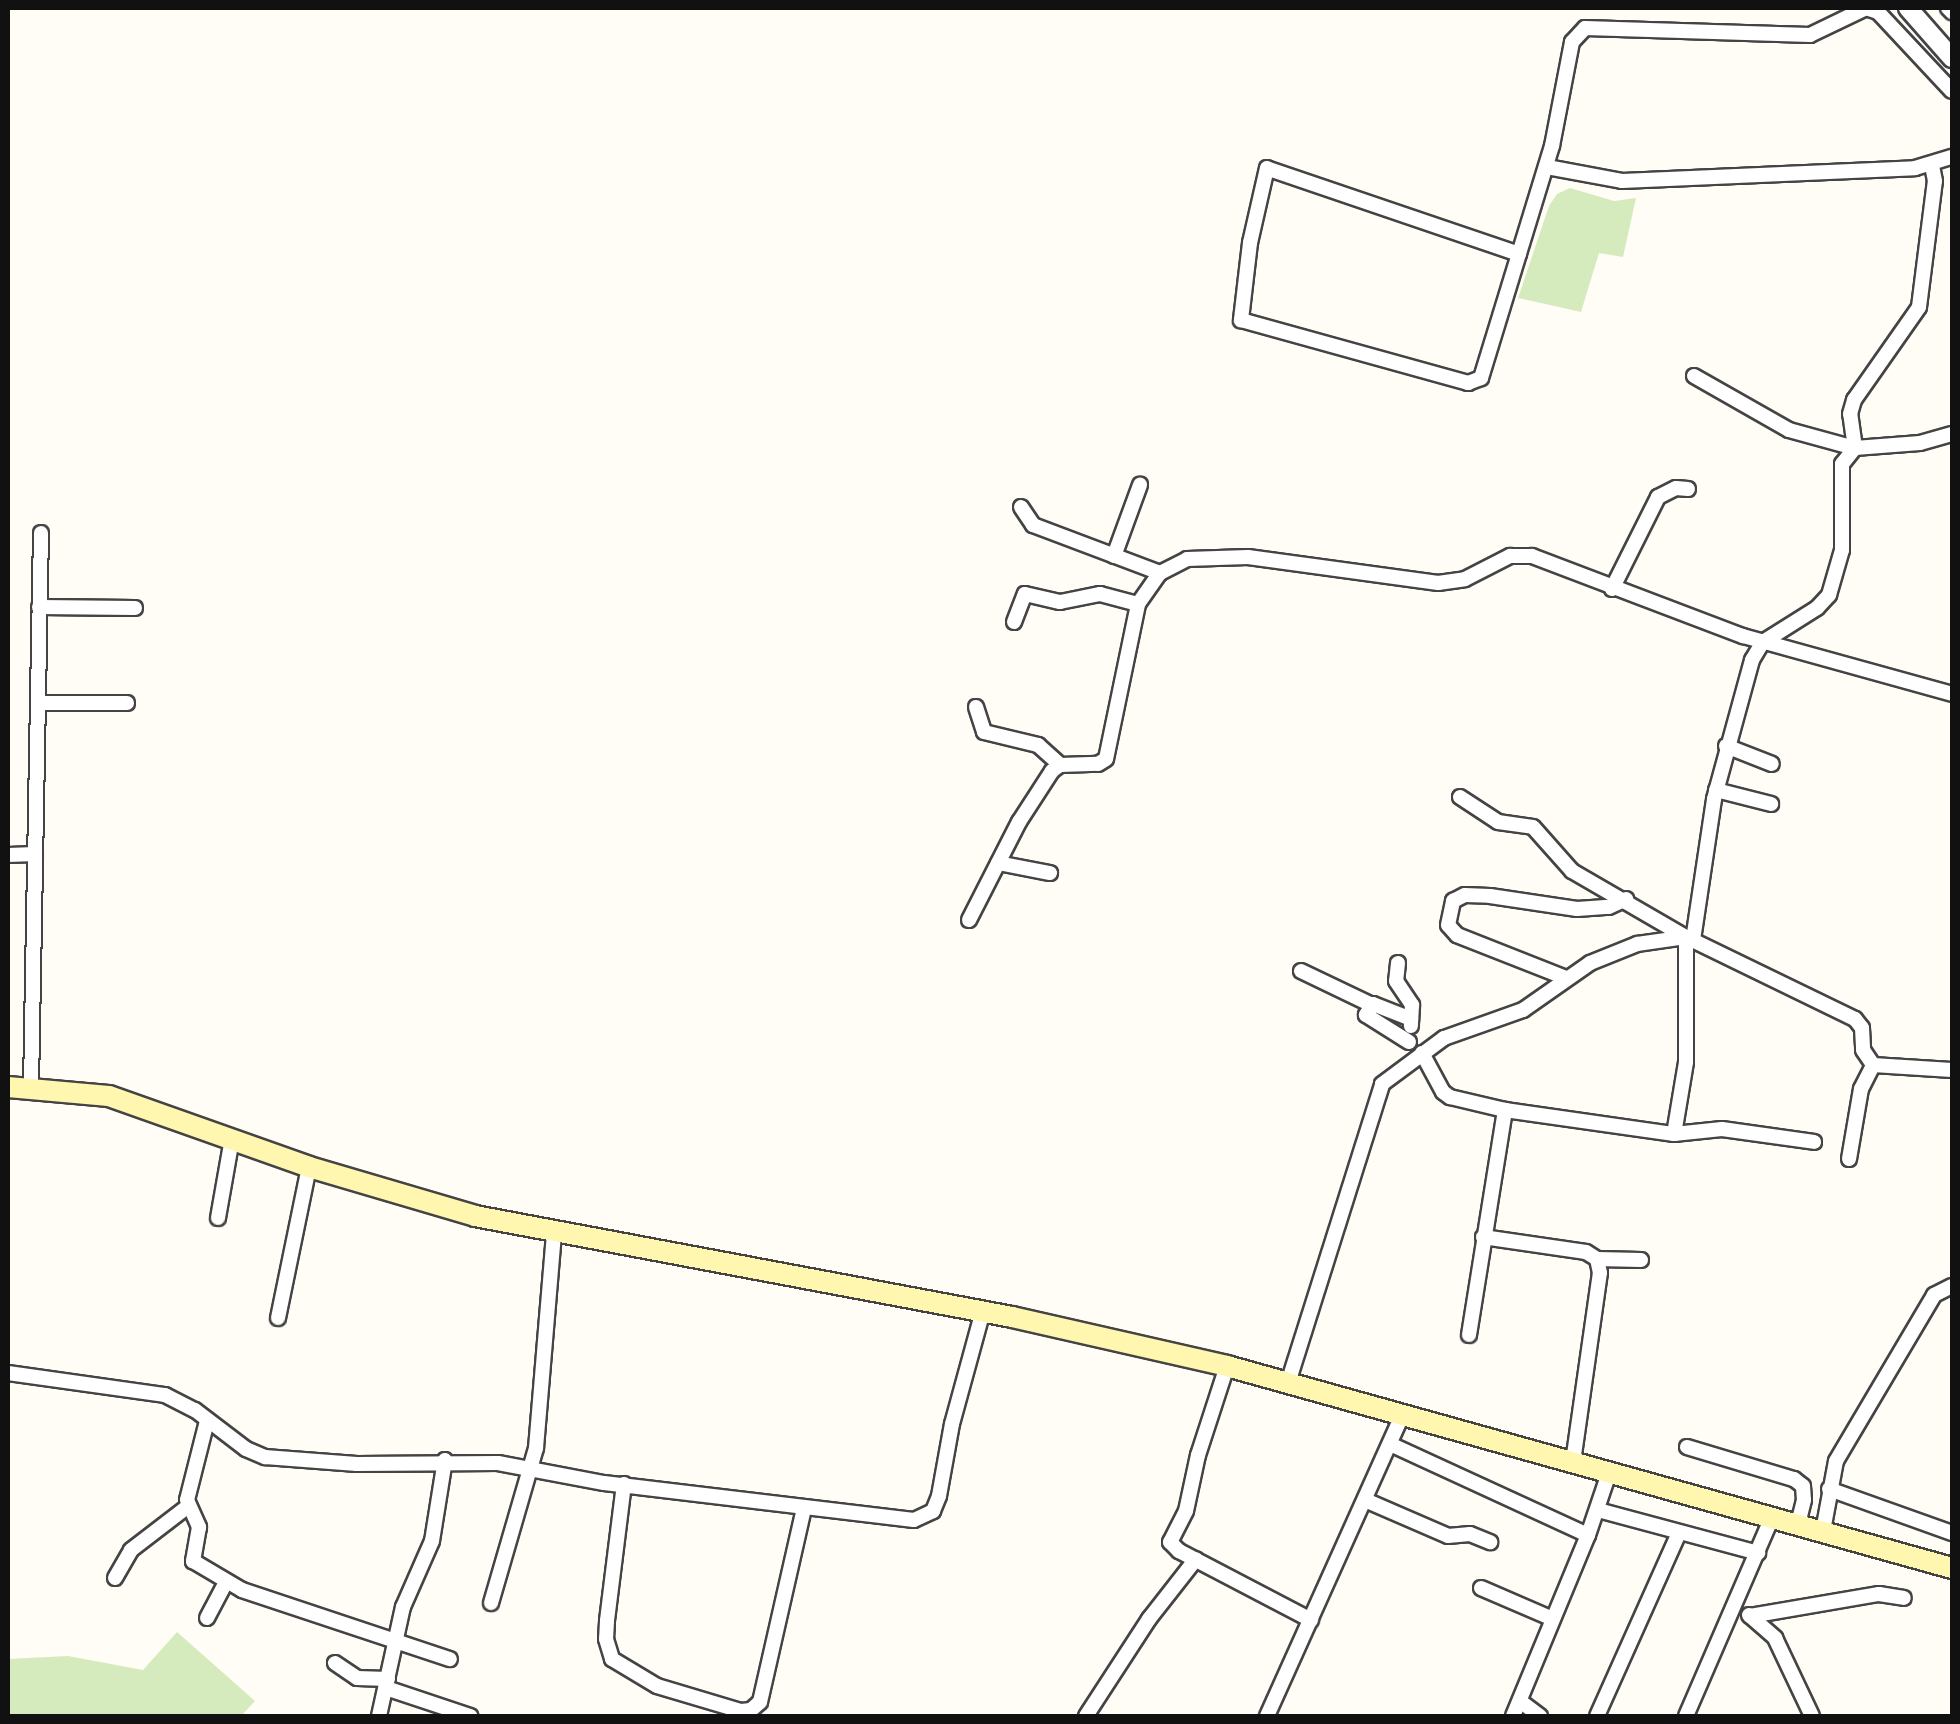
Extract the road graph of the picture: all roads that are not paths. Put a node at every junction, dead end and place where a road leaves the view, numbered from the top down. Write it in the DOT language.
graph roads {
  1 [pos="1908,8"];
  2 [pos="1951,55"];
  3 [pos="1952,92"];
  4 [pos="1952,158"];
  5 [pos="1932,165"];
  6 [pos="1547,166"];
  7 [pos="1519,254"];
  8 [pos="1694,376"];
  9 [pos="1952,434"];
  10 [pos="1854,448"];
  11 [pos="1140,485"];
  12 [pos="1688,489"];
  13 [pos="1022,508"];
  14 [pos="41,533"];
  15 [pos="1114,556"];
  16 [pos="1160,573"];
  17 [pos="1612,589"];
  18 [pos="1138,604"];
  19 [pos="40,607"];
  20 [pos="136,608"];
  21 [pos="1014,622"];
  22 [pos="1763,642"];
  23 [pos="1952,694"];
  24 [pos="38,704"];
  25 [pos="127,704"];
  26 [pos="976,707"];
  27 [pos="1726,746"];
  28 [pos="1772,764"];
  29 [pos="1060,765"];
  30 [pos="1716,790"];
  31 [pos="1460,797"];
  32 [pos="1771,804"];
  33 [pos="35,854"];
  34 [pos="8,855"];
  35 [pos="998,863"];
  36 [pos="1050,873"];
  37 [pos="1626,899"];
  38 [pos="969,920"];
  39 [pos="1689,939"];
  40 [pos="1398,963"];
  41 [pos="1301,971"];
  42 [pos="1566,978"];
  43 [pos="1372,1004"];
  44 [pos="1412,1019"];
  45 [pos="1409,1042"];
  46 [pos="1422,1053"];
  47 [pos="1407,1062"];
  48 [pos="1872,1065"];
  49 [pos="1952,1070"];
  50 [pos="31,1086"];
  51 [pos="8,1088"];
  52 [pos="1505,1110"];
  53 [pos="1674,1134"];
  54 [pos="232,1138"];
  55 [pos="1814,1142"];
  56 [pos="1850,1159"];
  57 [pos="309,1167"];
  58 [pos="218,1218"];
  59 [pos="554,1233"];
  60 [pos="1484,1237"];
  61 [pos="1597,1260"];
  62 [pos="1641,1260"];
  63 [pos="1952,1286"];
  64 [pos="983,1311"];
  65 [pos="278,1318"];
  66 [pos="1469,1335"];
  67 [pos="1226,1366"];
  68 [pos="8,1373"];
  69 [pos="1288,1383"];
  70 [pos="1403,1414"];
  71 [pos="207,1420"];
  72 [pos="1390,1444"];
  73 [pos="1687,1447"];
  74 [pos="446,1460"];
  75 [pos="1574,1462"];
  76 [pos="531,1468"];
  77 [pos="1609,1473"];
  78 [pos="624,1484"];
  79 [pos="1829,1490"];
  80 [pos="1364,1500"];
  81 [pos="187,1507"];
  82 [pos="804,1508"];
  83 [pos="1598,1510"];
  84 [pos="1772,1518"];
  85 [pos="1798,1524"];
  86 [pos="1823,1531"];
  87 [pos="1680,1532"];
  88 [pos="1952,1533"];
  89 [pos="1588,1536"];
  90 [pos="1490,1542"];
  91 [pos="1758,1553"];
  92 [pos="1188,1555"];
  93 [pos="1952,1568"];
  94 [pos="115,1578"];
  95 [pos="226,1582"];
  96 [pos="1481,1588"];
  97 [pos="1904,1598"];
  98 [pos="491,1603"];
  99 [pos="1735,1607"];
  100 [pos="1750,1616"];
  101 [pos="207,1618"];
  102 [pos="1553,1619"];
  103 [pos="1311,1620"];
  104 [pos="396,1643"];
  105 [pos="450,1659"];
  106 [pos="335,1663"];
  107 [pos="387,1684"];
  108 [pos="1520,1701"];
  109 [pos="752,1713"];
  110 [pos="379,1716"];
  111 [pos="470,1716"];
  112 [pos="1086,1716"];
  113 [pos="1267,1716"];
  114 [pos="1513,1716"];
  115 [pos="1540,1716"];
  116 [pos="1597,1716"];
  117 [pos="1686,1716"];
  118 [pos="1812,1716"];
  1 -- 2 [label="street"];
  3 -- 6 [label="street"];
  4 -- 5 [label="street"];
  5 -- 6 [label="street"];
  5 -- 10 [label="street"];
  6 -- 7 [label="street"];
  7 -- 7 [label="street"];
  8 -- 10 [label="street"];
  9 -- 10 [label="street"];
  10 -- 22 [label="street"];
  11 -- 15 [label="street"];
  12 -- 17 [label="street"];
  13 -- 15 [label="street"];
  14 -- 19 [label="street"];
  15 -- 16 [label="street"];
  16 -- 17 [label="street"];
  16 -- 18 [label="street"];
  17 -- 22 [label="street"];
  18 -- 21 [label="street"];
  18 -- 29 [label="street"];
  19 -- 20 [label="street"];
  19 -- 24 [label="street"];
  22 -- 23 [label="street"];
  22 -- 27 [label="street"];
  24 -- 25 [label="street"];
  24 -- 33 [label="street"];
  26 -- 29 [label="street"];
  27 -- 28 [label="street"];
  27 -- 30 [label="street"];
  29 -- 35 [label="street"];
  30 -- 32 [label="street"];
  30 -- 39 [label="street"];
  31 -- 37 [label="street"];
  33 -- 34 [label="street"];
  33 -- 50 [label="street"];
  35 -- 36 [label="street"];
  35 -- 38 [label="street"];
  37 -- 39 [label="street"];
  37 -- 42 [label="street"];
  39 -- 42 [label="street"];
  39 -- 48 [label="street"];
  39 -- 53 [label="street"];
  40 -- 44 [label="street"];
  41 -- 43 [label="street"];
  42 -- 46 [label="street"];
  43 -- 44 [label="street"];
  43 -- 45 [label="street"];
  44 -- 45 [label="street"];
  45 -- 47 [label="street"];
  46 -- 47 [label="street"];
  46 -- 52 [label="street"];
  47 -- 69 [label="street"];
  48 -- 49 [label="street"];
  48 -- 56 [label="street"];
  50 -- 51 [label="main road"];
  50 -- 54 [label="main road"];
  52 -- 53 [label="street"];
  52 -- 60 [label="street"];
  53 -- 55 [label="street"];
  54 -- 57 [label="main road"];
  54 -- 58 [label="street"];
  57 -- 59 [label="main road"];
  57 -- 65 [label="street"];
  59 -- 64 [label="main road"];
  59 -- 76 [label="street"];
  60 -- 61 [label="street"];
  60 -- 66 [label="street"];
  61 -- 62 [label="street"];
  61 -- 75 [label="street"];
  63 -- 79 [label="street"];
  64 -- 67 [label="main road"];
  64 -- 82 [label="street"];
  67 -- 69 [label="main road"];
  67 -- 92 [label="street"];
  68 -- 71 [label="street"];
  69 -- 70 [label="main road"];
  70 -- 72 [label="street"];
  70 -- 75 [label="main road"];
  71 -- 74 [label="street"];
  71 -- 81 [label="street"];
  72 -- 80 [label="street"];
  72 -- 89 [label="street"];
  73 -- 85 [label="street"];
  74 -- 76 [label="street"];
  74 -- 104 [label="street"];
  75 -- 77 [label="main road"];
  76 -- 78 [label="street"];
  76 -- 98 [label="street"];
  77 -- 83 [label="street"];
  77 -- 84 [label="main road"];
  78 -- 82 [label="street"];
  78 -- 109 [label="street"];
  79 -- 86 [label="street"];
  79 -- 88 [label="street"];
  80 -- 90 [label="street"];
  80 -- 103 [label="street"];
  81 -- 94 [label="street"];
  81 -- 95 [label="street"];
  82 -- 109 [label="street"];
  83 -- 87 [label="street"];
  83 -- 89 [label="street"];
  84 -- 85 [label="main road"];
  84 -- 91 [label="street"];
  85 -- 86 [label="main road"];
  86 -- 93 [label="main road"];
  87 -- 91 [label="street"];
  87 -- 116 [label="street"];
  89 -- 102 [label="street"];
  91 -- 99 [label="street"];
  92 -- 103 [label="street"];
  92 -- 112 [label="street"];
  95 -- 101 [label="street"];
  95 -- 104 [label="street"];
  96 -- 102 [label="street"];
  97 -- 100 [label="street"];
  99 -- 100 [label="street"];
  99 -- 117 [label="street"];
  100 -- 118 [label="street"];
  102 -- 108 [label="street"];
  103 -- 113 [label="street"];
  104 -- 105 [label="street"];
  104 -- 107 [label="street"];
  106 -- 107 [label="street"];
  107 -- 110 [label="street"];
  107 -- 111 [label="street"];
  108 -- 114 [label="street"];
  108 -- 115 [label="street"];
}
